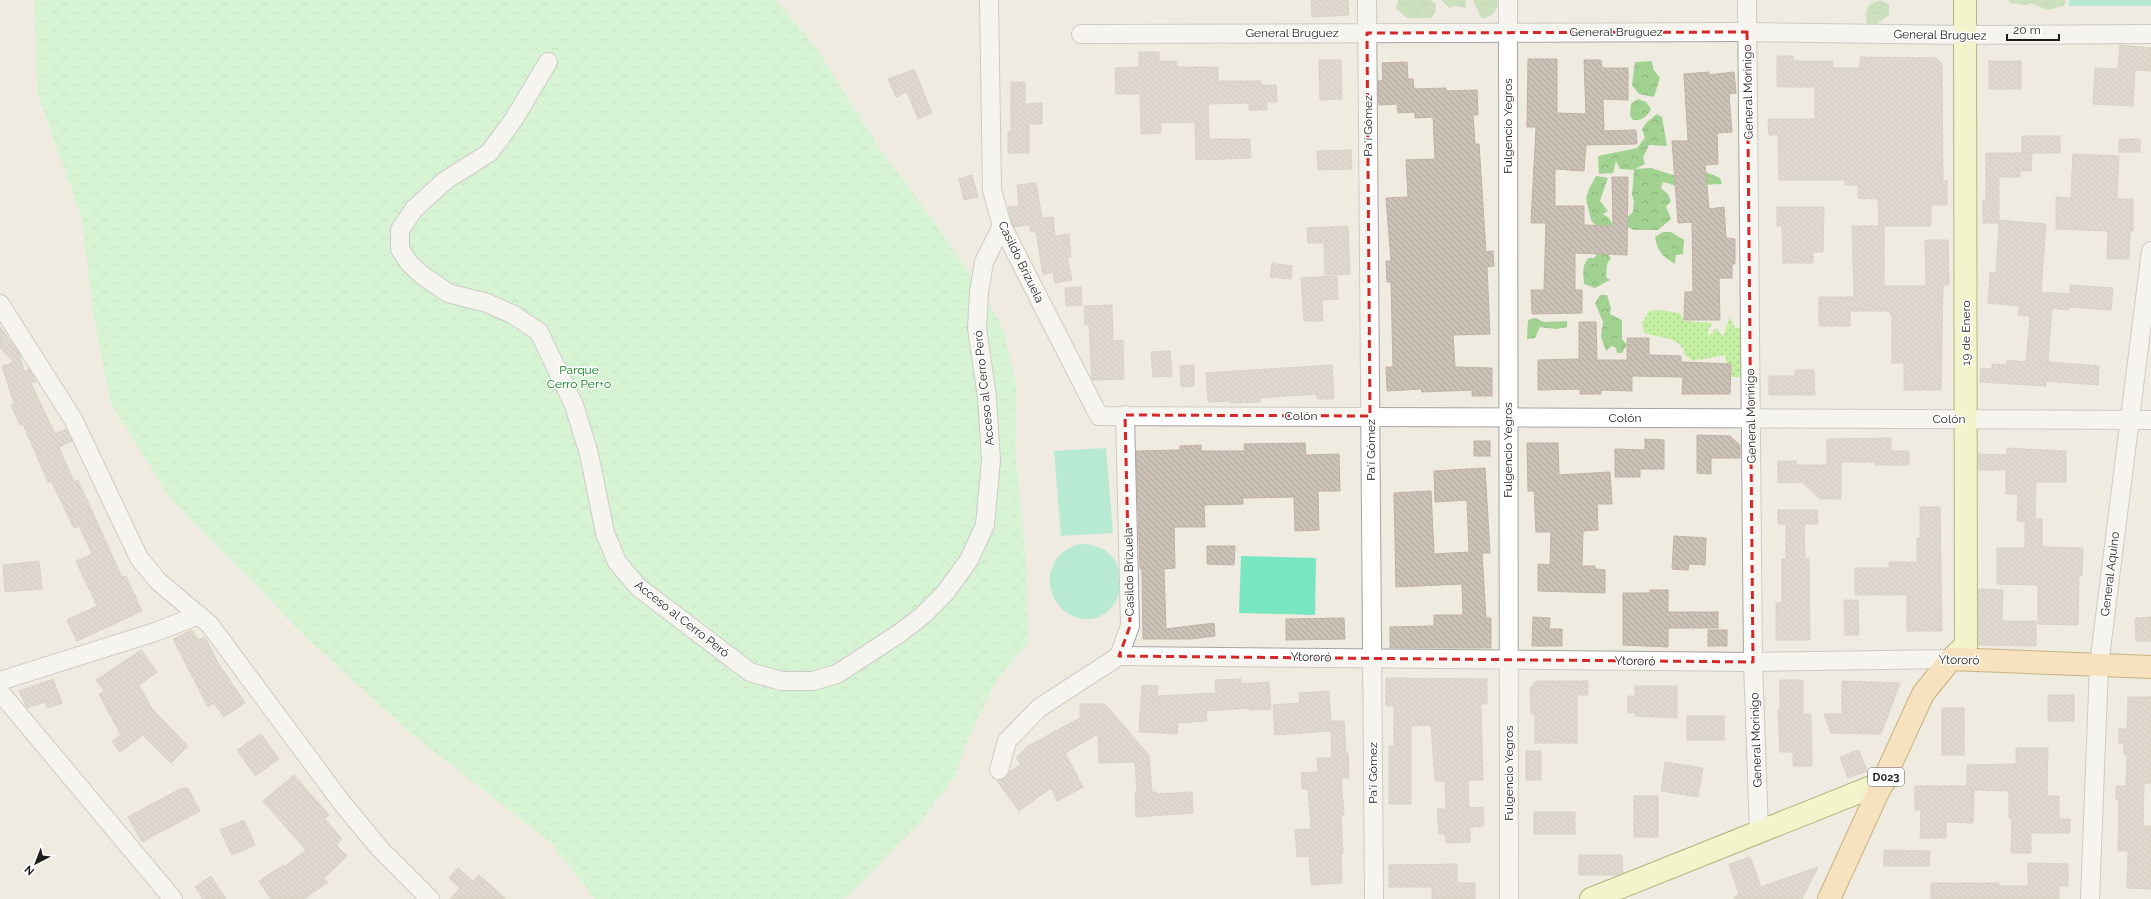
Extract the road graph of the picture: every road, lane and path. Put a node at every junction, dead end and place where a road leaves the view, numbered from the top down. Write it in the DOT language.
graph roads {
  1 [pos="989,0"];
  2 [pos="1367,0"];
  3 [pos="1508,0"];
  4 [pos="1747,0"];
  5 [pos="1965,0"];
  6 [pos="1368,32"];
  7 [pos="1508,32"];
  8 [pos="1747,32"];
  9 [pos="1081,34"];
  10 [pos="2151,34"];
  11 [pos="1964,35"];
  12 [pos="548,62"];
  13 [pos="1002,226"];
  14 [pos="2151,251"];
  15 [pos="0,304"];
  16 [pos="1125,415"];
  17 [pos="1099,416"];
  18 [pos="1370,416"];
  19 [pos="1508,417"];
  20 [pos="1751,418"];
  21 [pos="1967,420"];
  22 [pos="2151,420"];
  23 [pos="2130,421"];
  24 [pos="199,615"];
  25 [pos="1119,656"];
  26 [pos="1372,658"];
  27 [pos="1509,659"];
  28 [pos="1950,659"];
  29 [pos="1753,662"];
  30 [pos="2099,665"];
  31 [pos="2151,667"];
  32 [pos="0,681"];
  33 [pos="0,692"];
  34 [pos="999,770"];
  35 [pos="1884,782"];
  36 [pos="1759,832"];
  37 [pos="173,899"];
  38 [pos="430,899"];
  39 [pos="1374,899"];
  40 [pos="1509,899"];
  41 [pos="1591,899"];
  42 [pos="1829,899"];
  43 [pos="2090,899"];
  1 -- 13 [label="street, Casildo Brizuela"];
  2 -- 6 [label="street, Pa'í Gómez"];
  3 -- 7 [label="street, Fulgencio Yegros"];
  4 -- 8 [label="street, General Morinigo"];
  5 -- 11 [label="street, 19 de Enero"];
  6 -- 7 [label="street, General Bruguez"];
  6 -- 9 [label="street, General Bruguez"];
  6 -- 18 [label="street, Pa'í Gómez"];
  7 -- 8 [label="street, General Bruguez"];
  7 -- 19 [label="street, Fulgencio Yegros"];
  8 -- 11 [label="street, General Bruguez"];
  8 -- 20 [label="street, General Morinigo"];
  10 -- 11 [label="street, General Bruguez"];
  11 -- 21 [label="street, 19 de Enero"];
  12 -- 13 [label="street, Acceso al Cerro Peró"];
  13 -- 17 [label="street, Casildo Brizuela"];
  14 -- 23 [label="street, General Aquino"];
  15 -- 24 [label="street"];
  16 -- 17 [label="street, Colón"];
  16 -- 18 [label="street, Colón"];
  16 -- 25 [label="street, Casildo Brizuela"];
  18 -- 19 [label="street, Colón"];
  18 -- 26 [label="street, Pa'í Gómez"];
  19 -- 20 [label="street, Colón"];
  19 -- 27 [label="street, Fulgencio Yegros"];
  20 -- 21 [label="street, Colón"];
  20 -- 29 [label="street, General Morinigo"];
  21 -- 23 [label="street, Colón"];
  21 -- 28 [label="street, 19 de Enero"];
  22 -- 23 [label="street, Colón"];
  23 -- 30 [label="street, General Aquino"];
  24 -- 32 [label="street"];
  24 -- 38 [label="street"];
  25 -- 26 [label="street, Ytororó"];
  25 -- 34 [label="street"];
  26 -- 27 [label="street, Ytororó"];
  26 -- 39 [label="street, Pa'í Gómez"];
  27 -- 29 [label="street, Ytororó"];
  27 -- 40 [label="street, Fulgencio Yegros"];
  28 -- 29 [label="street, Ytororó"];
  28 -- 30 [label="main road, Ytororó"];
  28 -- 35 [label="main road, D023"];
  29 -- 36 [label="street, General Morinigo"];
  30 -- 31 [label="main road, Ytororó"];
  30 -- 43 [label="street, General Aquino"];
  33 -- 37 [label="street"];
  35 -- 36 [label="street"];
  35 -- 42 [label="main road, D023"];
  36 -- 41 [label="street"];
}
